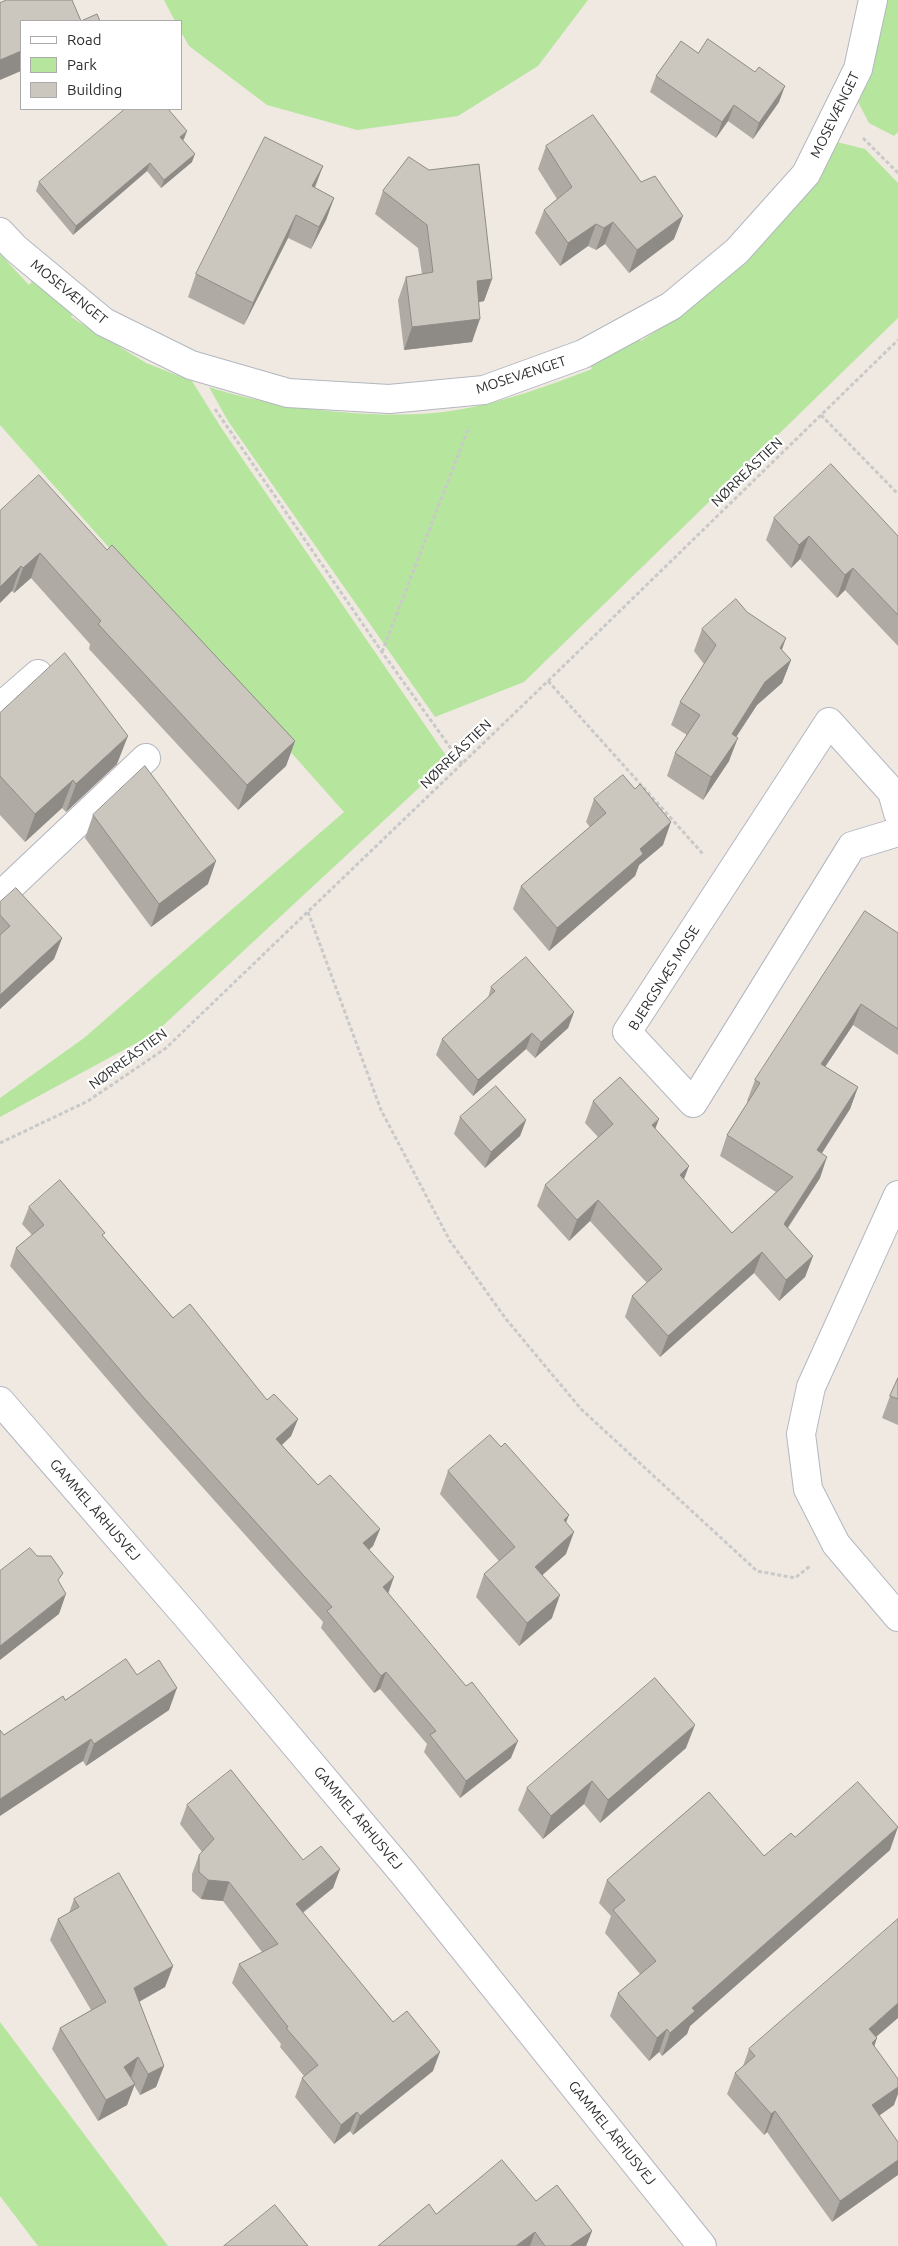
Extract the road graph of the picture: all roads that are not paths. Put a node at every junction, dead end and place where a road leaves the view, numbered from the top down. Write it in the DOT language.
graph roads {
  1 [pos="873,0"];
  2 [pos="0,232"];
  3 [pos="38,674"];
  4 [pos="0,707"];
  5 [pos="146,758"];
  6 [pos="898,813"];
  7 [pos="898,832"];
  8 [pos="0,896"];
  9 [pos="898,1195"];
  10 [pos="0,1401"];
  11 [pos="898,1617"];
  12 [pos="702,2246"];
  1 -- 2 [label="street, MOSEVÆNGET"];
  3 -- 4 [label="street"];
  5 -- 8 [label="street"];
  6 -- 7 [label="street, BJERGSNÆS MOSE"];
  9 -- 11 [label="street"];
  10 -- 12 [label="street, GAMMEL ÅRHUSVEJ"];
}
